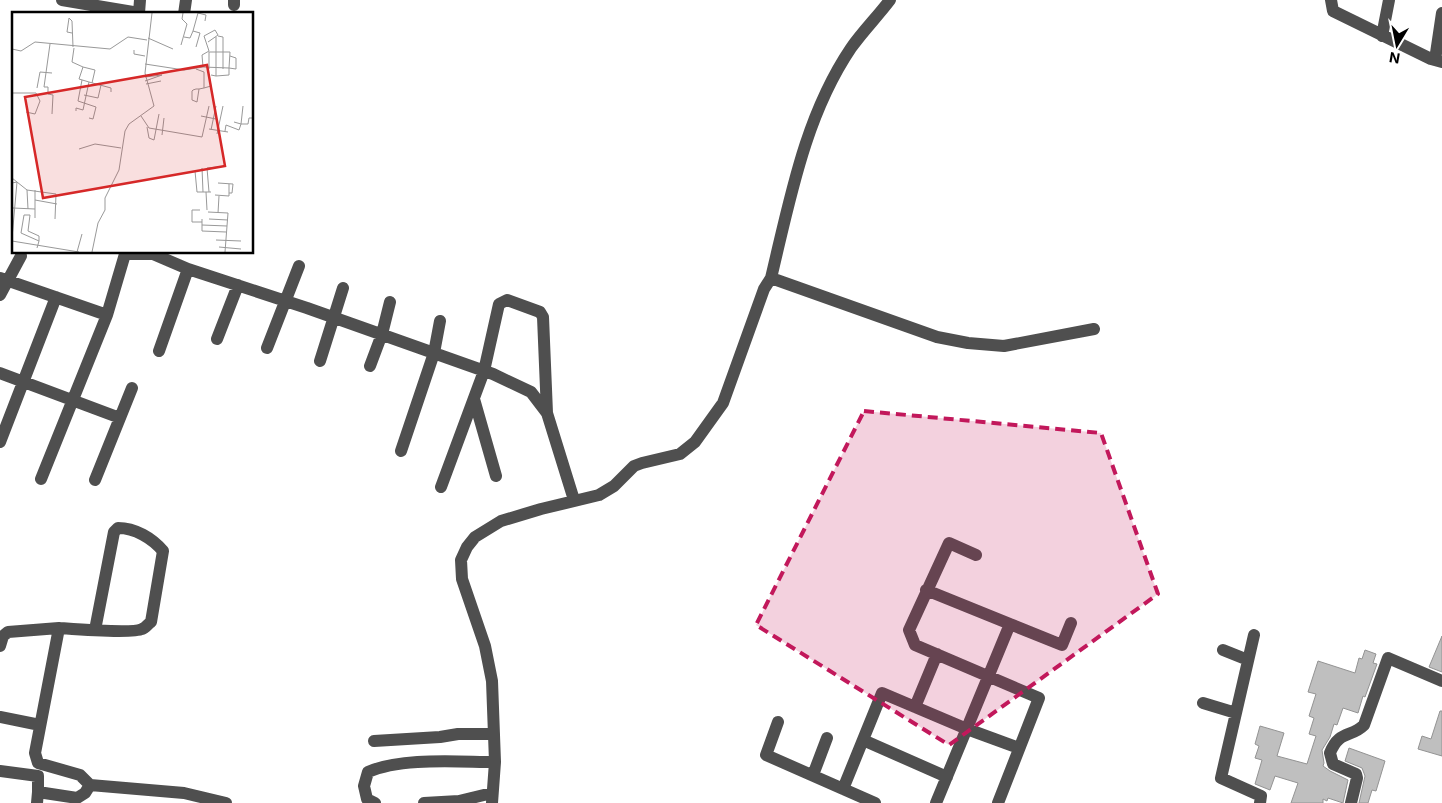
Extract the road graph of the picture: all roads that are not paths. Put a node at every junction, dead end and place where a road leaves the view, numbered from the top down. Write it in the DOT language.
graph roads {
  1 [pos="62,0"];
  2 [pos="890,0"];
  3 [pos="1388,0"];
  4 [pos="1329,1"];
  5 [pos="92,3"];
  6 [pos="133,12"];
  7 [pos="1442,13"];
  8 [pos="1382,36"];
  9 [pos="1438,61"];
  10 [pos="21,256"];
  11 [pos="299,266"];
  12 [pos="188,268"];
  13 [pos="771,278"];
  14 [pos="4,279"];
  15 [pos="238,285"];
  16 [pos="343,288"];
  17 [pos="0,295"];
  18 [pos="56,297"];
  19 [pos="286,300"];
  20 [pos="390,302"];
  21 [pos="107,315"];
  22 [pos="333,317"];
  23 [pos="440,321"];
  24 [pos="1094,329"];
  25 [pos="382,334"];
  26 [pos="217,339"];
  27 [pos="267,348"];
  28 [pos="159,351"];
  29 [pos="434,353"];
  30 [pos="320,361"];
  31 [pos="370,366"];
  32 [pos="484,371"];
  33 [pos="0,373"];
  34 [pos="23,383"];
  35 [pos="132,388"];
  36 [pos="474,399"];
  37 [pos="73,400"];
  38 [pos="548,413"];
  39 [pos="120,418"];
  40 [pos="0,442"];
  41 [pos="400,451"];
  42 [pos="496,476"];
  43 [pos="41,479"];
  44 [pos="95,480"];
  45 [pos="441,487"];
  46 [pos="574,500"];
  47 [pos="976,555"];
  48 [pos="926,590"];
  49 [pos="1071,623"];
  50 [pos="1010,624"];
  51 [pos="59,628"];
  52 [pos="95,630"];
  53 [pos="1254,635"];
  54 [pos="0,646"];
  55 [pos="1223,650"];
  56 [pos="937,654"];
  57 [pos="1248,660"];
  58 [pos="989,676"];
  59 [pos="1442,681"];
  60 [pos="1203,703"];
  61 [pos="915,707"];
  62 [pos="1236,713"];
  63 [pos="0,717"];
  64 [pos="778,722"];
  65 [pos="40,725"];
  66 [pos="967,729"];
  67 [pos="493,734"];
  68 [pos="827,738"];
  69 [pos="863,740"];
  70 [pos="374,741"];
  71 [pos="1019,748"];
  72 [pos="495,762"];
  73 [pos="38,769"];
  74 [pos="0,771"];
  75 [pos="813,775"];
  76 [pos="947,776"];
  77 [pos="90,785"];
  78 [pos="843,788"];
  79 [pos="38,797"];
  80 [pos="492,798"];
  81 [pos="226,803"];
  82 [pos="375,803"];
  83 [pos="424,803"];
  84 [pos="875,803"];
  85 [pos="936,803"];
  86 [pos="998,803"];
  87 [pos="1260,803"];
  88 [pos="1351,803"];
  1 -- 5 [label="street"];
  2 -- 13 [label="street"];
  3 -- 8 [label="street"];
  4 -- 8 [label="street"];
  5 -- 6 [label="street"];
  7 -- 9 [label="street"];
  8 -- 9 [label="street"];
  10 -- 14 [label="street"];
  11 -- 19 [label="street"];
  12 -- 15 [label="street"];
  12 -- 21 [label="street"];
  12 -- 28 [label="street"];
  13 -- 24 [label="street"];
  13 -- 46 [label="street"];
  14 -- 17 [label="street"];
  14 -- 18 [label="street"];
  15 -- 19 [label="street"];
  15 -- 26 [label="street"];
  16 -- 22 [label="street"];
  18 -- 21 [label="street"];
  18 -- 34 [label="street"];
  19 -- 22 [label="street"];
  19 -- 27 [label="street"];
  20 -- 25 [label="street"];
  21 -- 37 [label="street"];
  22 -- 25 [label="street"];
  22 -- 30 [label="street"];
  23 -- 29 [label="street"];
  25 -- 29 [label="street"];
  25 -- 31 [label="street"];
  29 -- 32 [label="street"];
  29 -- 41 [label="street"];
  32 -- 36 [label="street"];
  32 -- 38 [label="street"];
  32 -- 38 [label="street"];
  33 -- 34 [label="street"];
  34 -- 37 [label="street"];
  34 -- 40 [label="street"];
  35 -- 39 [label="street"];
  36 -- 42 [label="street"];
  36 -- 45 [label="street"];
  37 -- 39 [label="street"];
  37 -- 43 [label="street"];
  38 -- 46 [label="street"];
  39 -- 44 [label="street"];
  46 -- 67 [label="street"];
  47 -- 48 [label="street"];
  48 -- 50 [label="street"];
  48 -- 56 [label="street"];
  49 -- 50 [label="street"];
  50 -- 58 [label="street"];
  51 -- 52 [label="street"];
  51 -- 54 [label="street"];
  51 -- 65 [label="street"];
  52 -- 52 [label="street"];
  53 -- 57 [label="street"];
  55 -- 57 [label="street"];
  56 -- 58 [label="street"];
  56 -- 61 [label="street"];
  57 -- 62 [label="street"];
  58 -- 66 [label="street"];
  58 -- 71 [label="street"];
  59 -- 88 [label="street"];
  60 -- 62 [label="street"];
  61 -- 66 [label="street"];
  61 -- 69 [label="street"];
  62 -- 87 [label="street"];
  63 -- 65 [label="street"];
  64 -- 75 [label="street"];
  65 -- 73 [label="street"];
  66 -- 71 [label="street"];
  66 -- 76 [label="street"];
  67 -- 70 [label="street"];
  67 -- 72 [label="street"];
  68 -- 75 [label="street"];
  69 -- 76 [label="street"];
  69 -- 78 [label="street"];
  71 -- 86 [label="street"];
  72 -- 80 [label="street"];
  72 -- 82 [label="street"];
  73 -- 74 [label="street"];
  73 -- 77 [label="street"];
  73 -- 79 [label="street"];
  75 -- 78 [label="street"];
  76 -- 85 [label="street"];
  77 -- 79 [label="street"];
  77 -- 81 [label="street"];
  78 -- 84 [label="street"];
  80 -- 83 [label="street"];
}
